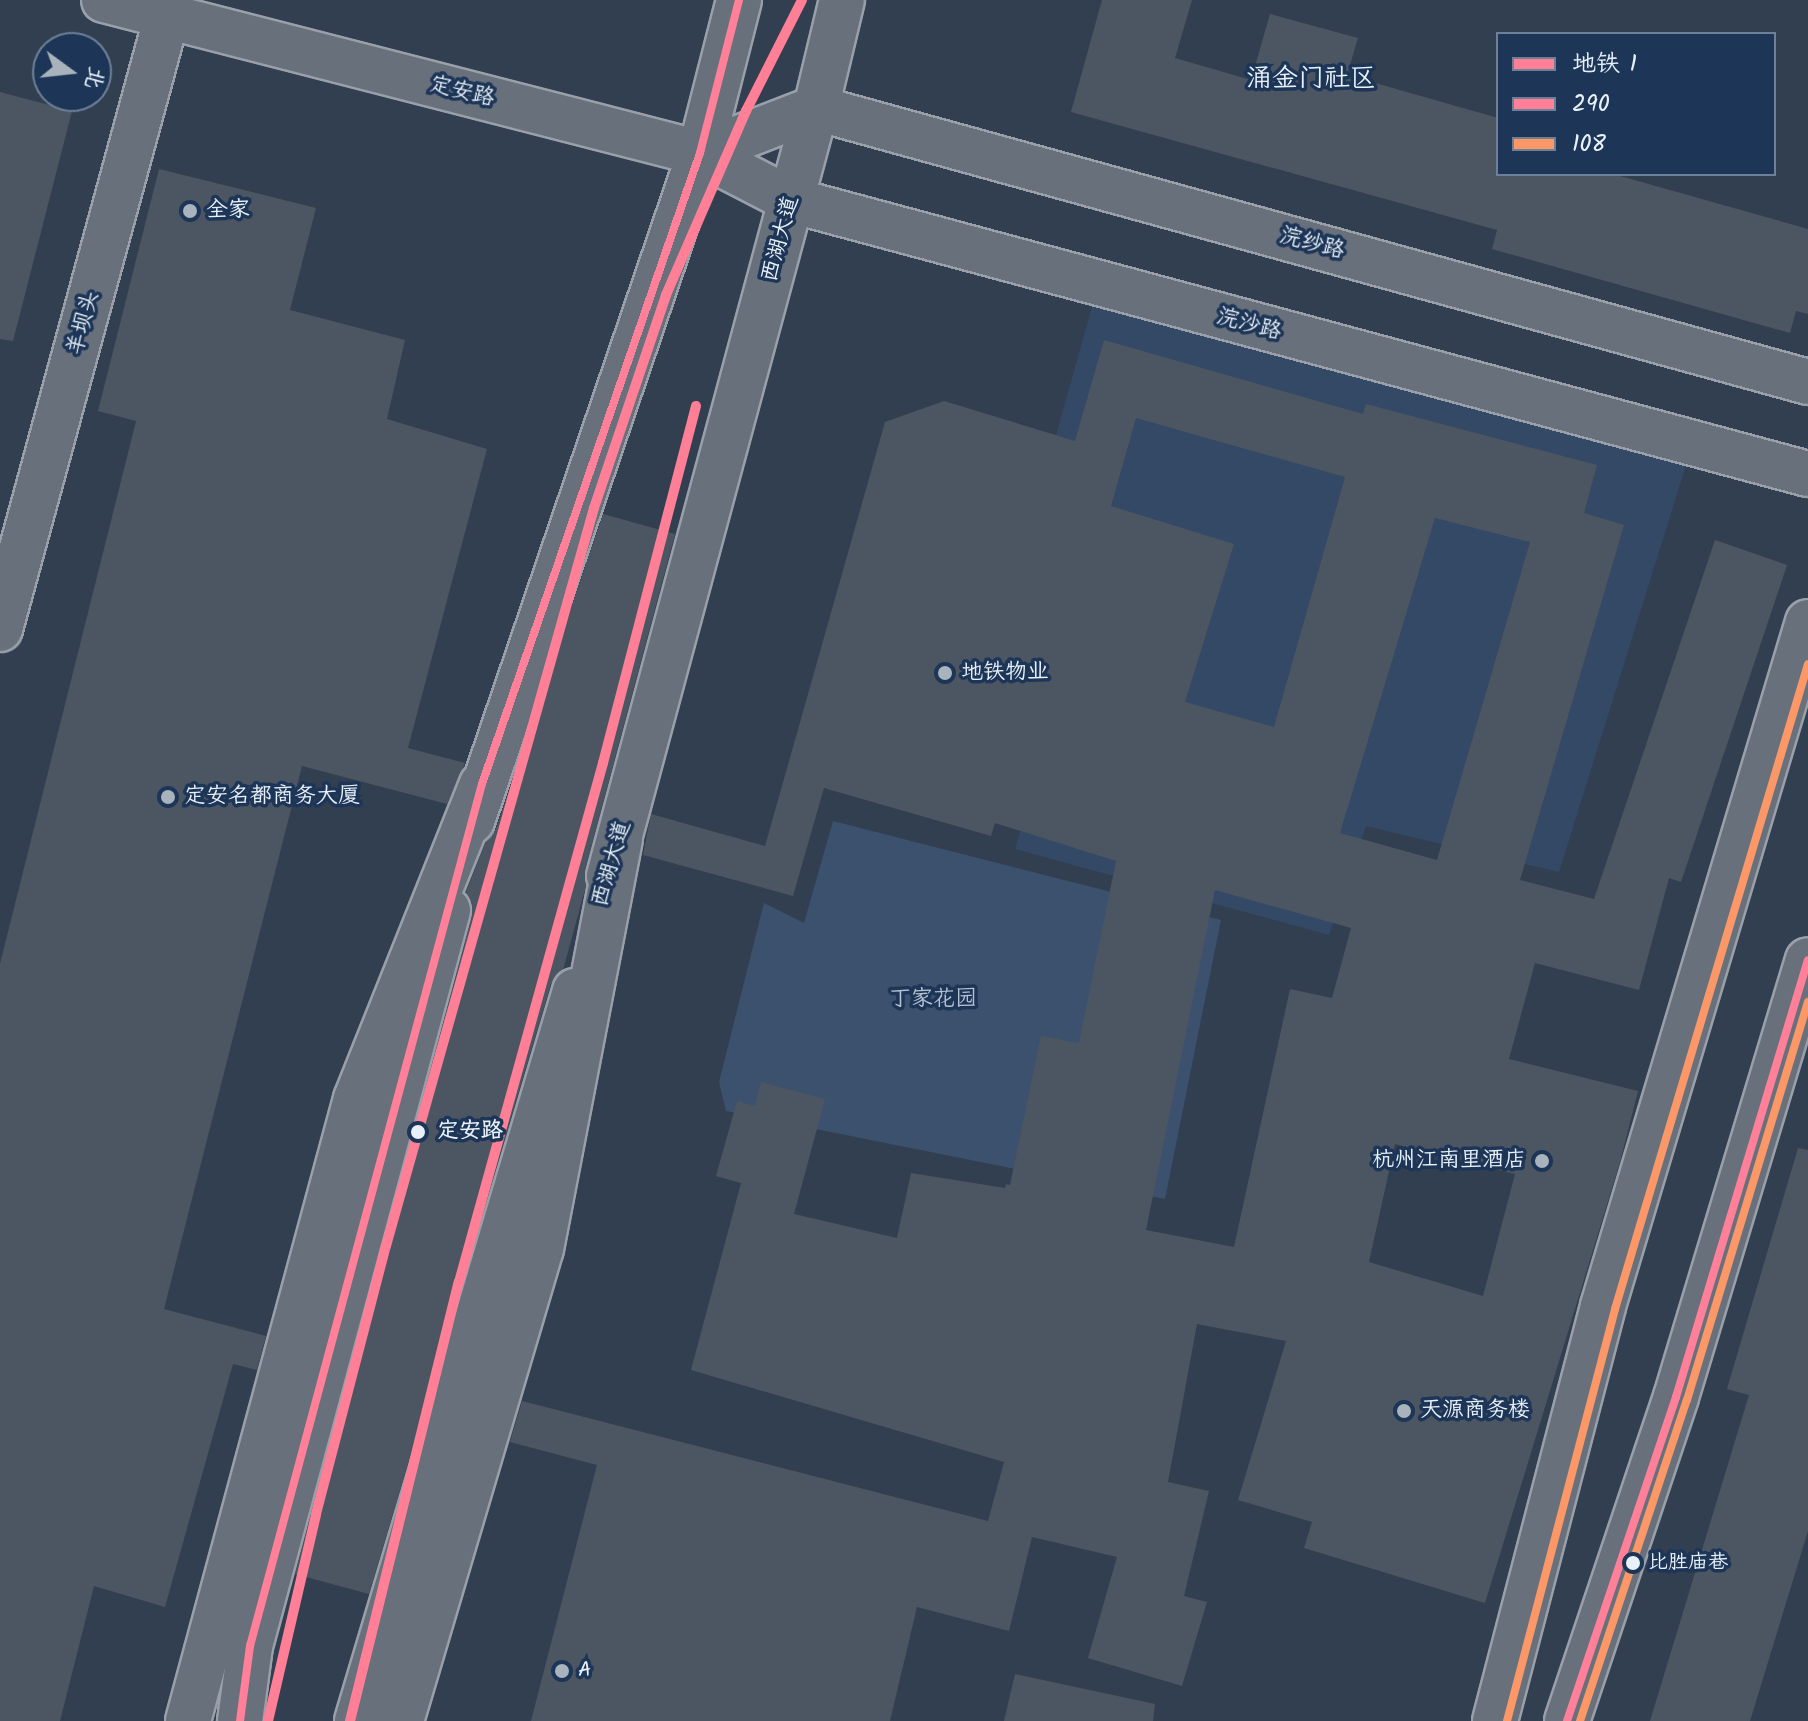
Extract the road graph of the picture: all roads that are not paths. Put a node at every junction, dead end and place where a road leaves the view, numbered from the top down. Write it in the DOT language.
graph roads {
  1 [pos="104,0"];
  2 [pos="739,0"];
  3 [pos="842,0"];
  4 [pos="167,16"];
  5 [pos="816,108"];
  6 [pos="700,153"];
  7 [pos="791,200"];
  8 [pos="1808,382"];
  9 [pos="1808,474"];
  10 [pos="1808,622"];
  11 [pos="0,629"];
  12 [pos="482,784"];
  13 [pos="620,840"];
  14 [pos="1808,961"];
  15 [pos="188,1721"];
  16 [pos="240,1721"];
  17 [pos="357,1721"];
  18 [pos="401,1721"];
  19 [pos="1495,1721"];
  20 [pos="1567,1721"];
  1 -- 4 [label="main road, 定安路"];
  2 -- 6 [label="main road"];
  3 -- 5 [label="main road, 西湖大道"];
  4 -- 6 [label="main road, 定安路"];
  4 -- 11 [label="main road, 羊坝头"];
  5 -- 6 [label="main road"];
  5 -- 7 [label="main road, 西湖大道"];
  5 -- 8 [label="main road, 浣纱路"];
  6 -- 7 [label="main road, 浣沙路"];
  6 -- 12 [label="main road"];
  7 -- 9 [label="main road, 浣沙路"];
  7 -- 13 [label="main road, 西湖大道"];
  10 -- 19 [label="main road"];
  12 -- 15 [label="main road"];
  12 -- 16 [label="main road"];
  13 -- 17 [label="main road, 西湖大道"];
  13 -- 18 [label="main road"];
  14 -- 20 [label="main road"];
}
